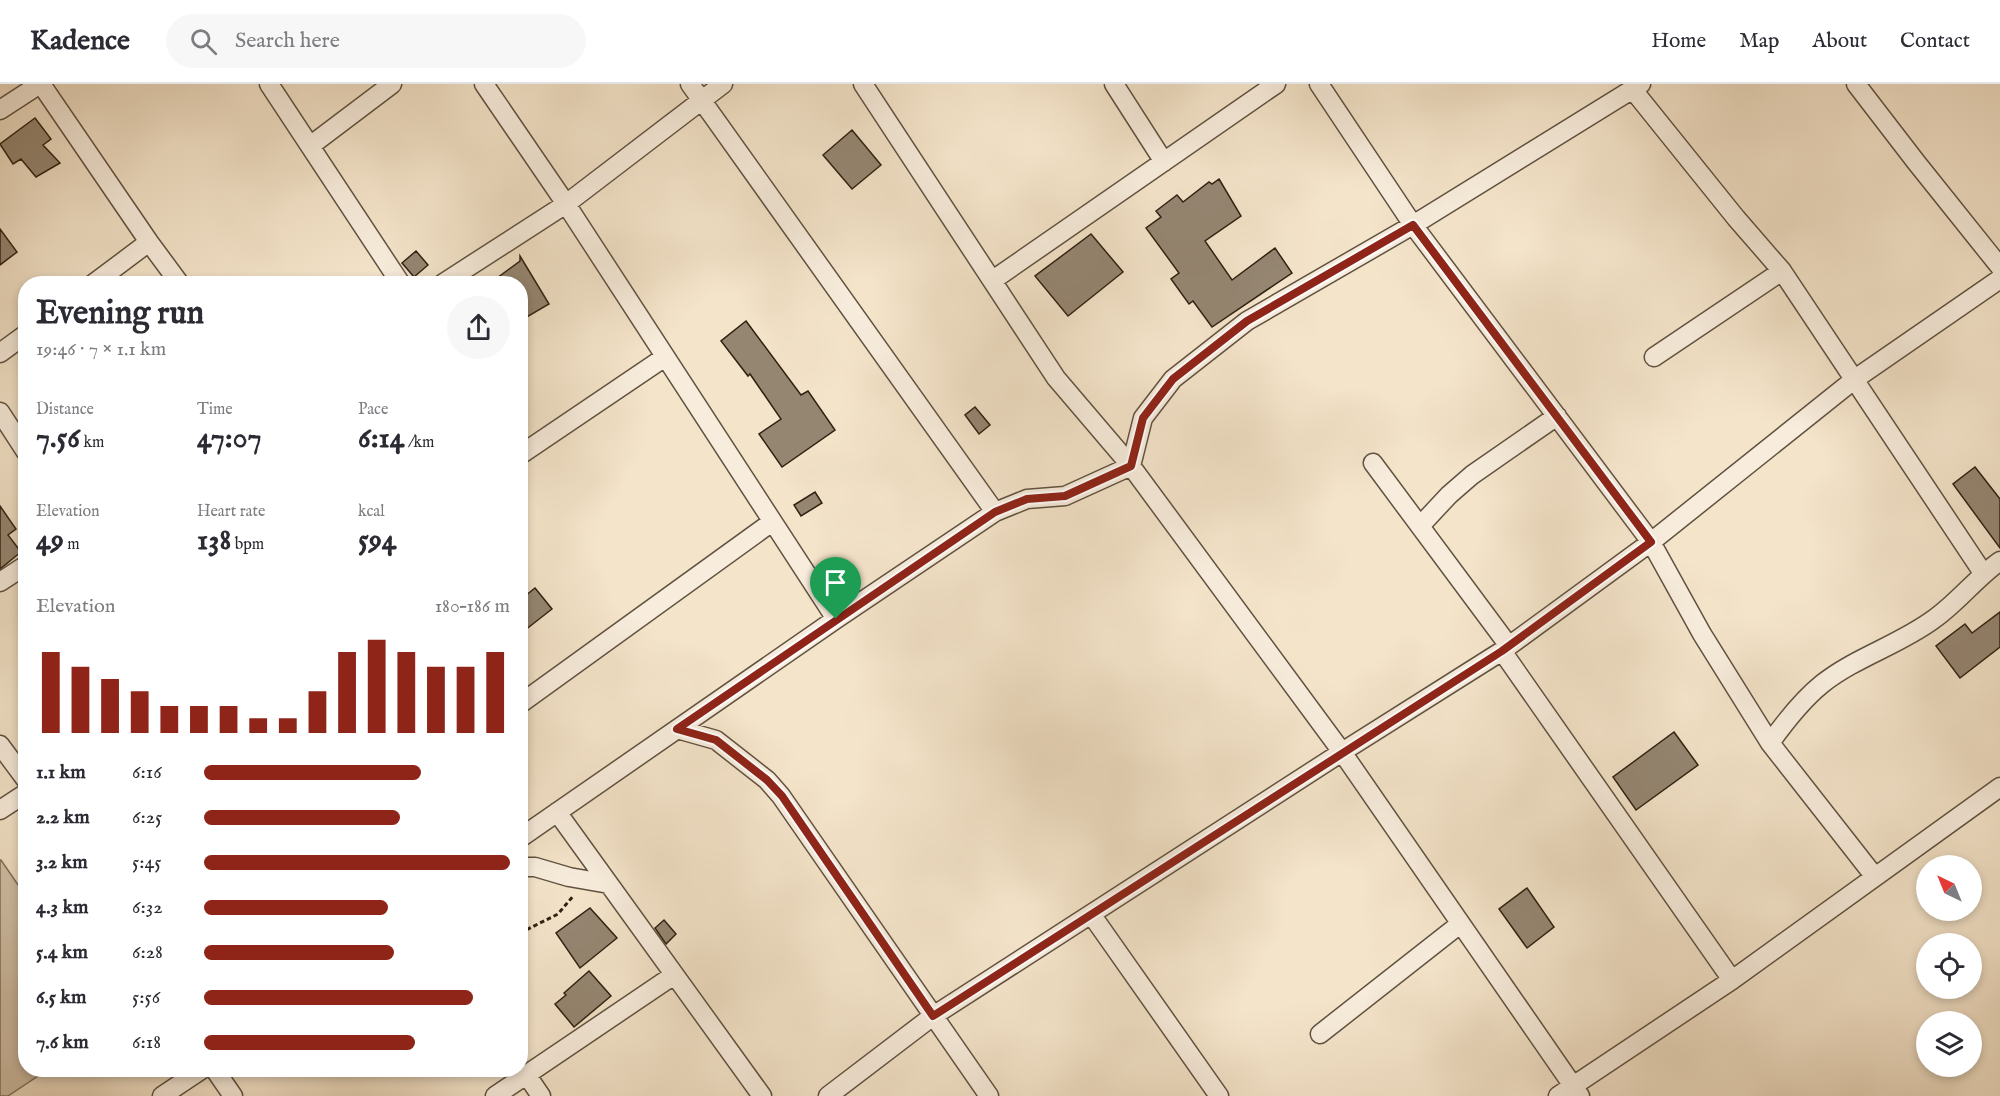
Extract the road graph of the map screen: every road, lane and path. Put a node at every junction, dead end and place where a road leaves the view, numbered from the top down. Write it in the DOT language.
graph roads {
  1 [pos="41,84"];
  2 [pos="269,84"];
  3 [pos="392,84"];
  4 [pos="484,84"];
  5 [pos="690,84"];
  6 [pos="723,84"];
  7 [pos="863,84"];
  8 [pos="1113,84"];
  9 [pos="1276,84"];
  10 [pos="1319,84"];
  11 [pos="1856,84"];
  12 [pos="1637,87"];
  13 [pos="702,100"];
  14 [pos="0,110"];
  15 [pos="310,146"];
  16 [pos="1164,162"];
  17 [pos="566,204"];
  18 [pos="1413,225"];
  19 [pos="149,242"];
  20 [pos="2000,267"];
  21 [pos="1782,271"];
  22 [pos="104,276"];
  23 [pos="174,276"];
  24 [pos="396,276"];
  25 [pos="454,276"];
  26 [pos="2000,279"];
  27 [pos="993,280"];
  28 [pos="18,340"];
  29 [pos="0,352"];
  30 [pos="665,357"];
  31 [pos="1654,357"];
  32 [pos="1855,378"];
  33 [pos="0,412"];
  34 [pos="1557,416"];
  35 [pos="18,440"];
  36 [pos="528,450"];
  37 [pos="1374,463"];
  38 [pos="1131,466"];
  39 [pos="995,512"];
  40 [pos="772,522"];
  41 [pos="1420,526"];
  42 [pos="1651,542"];
  43 [pos="2000,561"];
  44 [pos="18,570"];
  45 [pos="1983,573"];
  46 [pos="0,582"];
  47 [pos="836,619"];
  48 [pos="1506,649"];
  49 [pos="528,698"];
  50 [pos="677,729"];
  51 [pos="1770,743"];
  52 [pos="0,745"];
  53 [pos="1342,752"];
  54 [pos="18,769"];
  55 [pos="2000,787"];
  56 [pos="18,798"];
  57 [pos="0,810"];
  58 [pos="557,812"];
  59 [pos="528,832"];
  60 [pos="528,867"];
  61 [pos="1875,877"];
  62 [pos="586,880"];
  63 [pos="609,884"];
  64 [pos="1091,914"];
  65 [pos="1460,924"];
  66 [pos="528,929"];
  67 [pos="674,975"];
  68 [pos="1732,980"];
  69 [pos="933,1016"];
  70 [pos="1320,1034"];
  71 [pos="528,1073"];
  72 [pos="190,1077"];
  73 [pos="220,1077"];
  74 [pos="522,1077"];
  75 [pos="528,1077"];
  76 [pos="1570,1093"];
  77 [pos="162,1096"];
  78 [pos="233,1096"];
  79 [pos="495,1096"];
  80 [pos="541,1096"];
  81 [pos="762,1096"];
  82 [pos="828,1096"];
  83 [pos="989,1096"];
  84 [pos="1219,1096"];
  1 -- 14 [label="street"];
  1 -- 19 [label="street"];
  2 -- 15 [label="street"];
  3 -- 15 [label="street"];
  4 -- 17 [label="street"];
  5 -- 13 [label="street"];
  6 -- 13 [label="street"];
  7 -- 27 [label="street"];
  8 -- 16 [label="street"];
  9 -- 16 [label="street"];
  10 -- 18 [label="street"];
  11 -- 20 [label="street"];
  12 -- 18 [label="street"];
  12 -- 21 [label="street"];
  13 -- 17 [label="street"];
  13 -- 39 [label="street"];
  15 -- 24 [label="street"];
  16 -- 27 [label="street"];
  17 -- 25 [label="street"];
  17 -- 30 [label="street"];
  18 -- 34 [label="street"];
  18 -- 38 [label="street"];
  19 -- 22 [label="street"];
  19 -- 23 [label="street"];
  21 -- 31 [label="street"];
  21 -- 32 [label="street"];
  26 -- 32 [label="street"];
  27 -- 38 [label="street"];
  28 -- 29 [label="street"];
  30 -- 36 [label="street"];
  30 -- 40 [label="street"];
  32 -- 42 [label="street"];
  32 -- 45 [label="street"];
  33 -- 35 [label="street"];
  34 -- 41 [label="street"];
  34 -- 42 [label="street"];
  37 -- 41 [label="street"];
  38 -- 39 [label="street"];
  38 -- 53 [label="street"];
  39 -- 47 [label="street"];
  40 -- 47 [label="street"];
  40 -- 49 [label="street"];
  41 -- 48 [label="street"];
  42 -- 48 [label="street"];
  42 -- 51 [label="street"];
  43 -- 45 [label="street"];
  44 -- 46 [label="street"];
  45 -- 51 [label="street"];
  47 -- 50 [label="street"];
  48 -- 53 [label="street"];
  48 -- 68 [label="street"];
  50 -- 58 [label="street"];
  50 -- 69 [label="street"];
  51 -- 61 [label="street"];
  52 -- 54 [label="street"];
  53 -- 64 [label="street"];
  53 -- 65 [label="street"];
  55 -- 61 [label="street"];
  56 -- 57 [label="street"];
  58 -- 59 [label="street"];
  58 -- 63 [label="street"];
  60 -- 62 [label="street"];
  61 -- 68 [label="street"];
  62 -- 63 [label="street"];
  62 -- 66 [label="path"];
  63 -- 67 [label="street"];
  64 -- 69 [label="street"];
  64 -- 84 [label="street"];
  65 -- 70 [label="street"];
  65 -- 76 [label="street"];
  67 -- 71 [label="street"];
  67 -- 81 [label="street"];
  68 -- 76 [label="street"];
  69 -- 82 [label="street"];
  69 -- 83 [label="street"];
  72 -- 77 [label="street"];
  73 -- 78 [label="street"];
  74 -- 79 [label="street"];
  75 -- 80 [label="street"];
}
